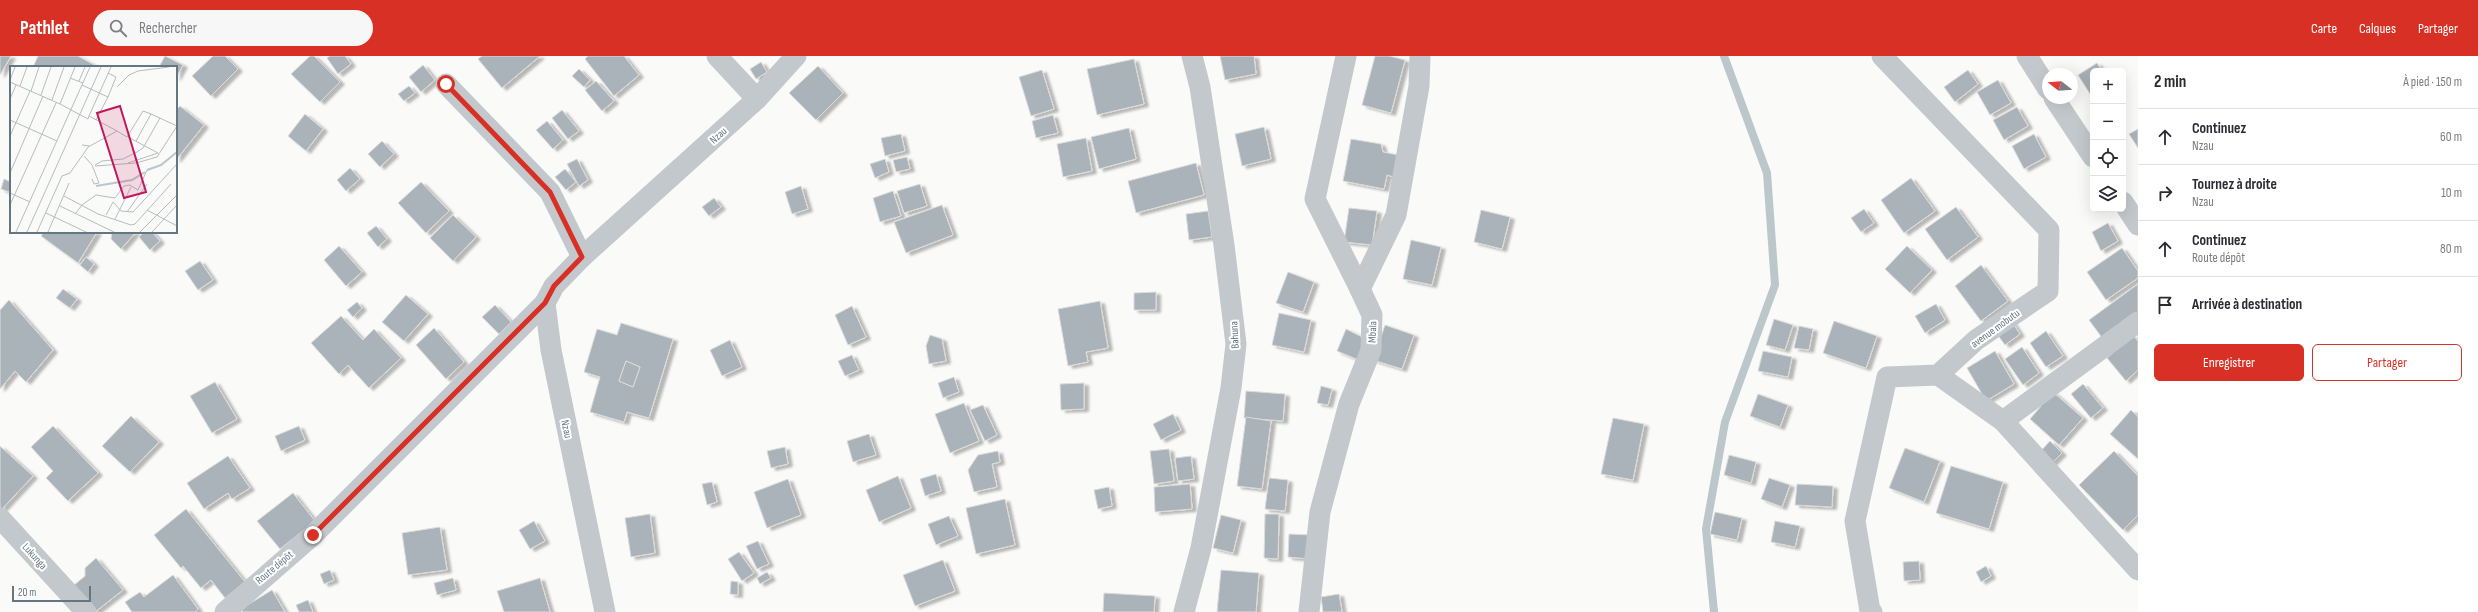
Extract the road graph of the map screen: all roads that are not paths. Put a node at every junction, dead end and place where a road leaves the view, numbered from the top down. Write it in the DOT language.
graph roads {
  1 [pos="717,56"];
  2 [pos="796,56"];
  3 [pos="1192,56"];
  4 [pos="1346,56"];
  5 [pos="1420,56"];
  6 [pos="1882,56"];
  7 [pos="2027,56"];
  8 [pos="2042,80"];
  9 [pos="446,84"];
  10 [pos="757,99"];
  11 [pos="2058,104"];
  12 [pos="2090,152"];
  13 [pos="2126,206"];
  14 [pos="2138,224"];
  15 [pos="582,257"];
  16 [pos="1360,289"];
  17 [pos="545,303"];
  18 [pos="2138,322"];
  19 [pos="1938,375"];
  20 [pos="2003,421"];
  21 [pos="0,518"];
  22 [pos="2138,570"];
  23 [pos="86,612"];
  24 [pos="225,612"];
  25 [pos="604,612"];
  26 [pos="1184,612"];
  27 [pos="1309,612"];
  28 [pos="1872,612"];
  1 -- 10 [label="street"];
  2 -- 10 [label="street"];
  3 -- 26 [label="street, Bahuna"];
  4 -- 16 [label="street, Mbala"];
  5 -- 16 [label="street"];
  6 -- 19 [label="street, avenue mobutu"];
  7 -- 8 [label="street"];
  9 -- 15 [label="street"];
  10 -- 15 [label="street, Nzau"];
  11 -- 12 [label="street"];
  13 -- 14 [label="street"];
  15 -- 17 [label="street, Nzau"];
  16 -- 27 [label="street, Mbala"];
  17 -- 24 [label="street, Route dépôt"];
  17 -- 25 [label="street, Nzau"];
  18 -- 20 [label="street"];
  19 -- 20 [label="street"];
  19 -- 28 [label="street"];
  20 -- 22 [label="street"];
  21 -- 23 [label="street, Lukunga"];
}
